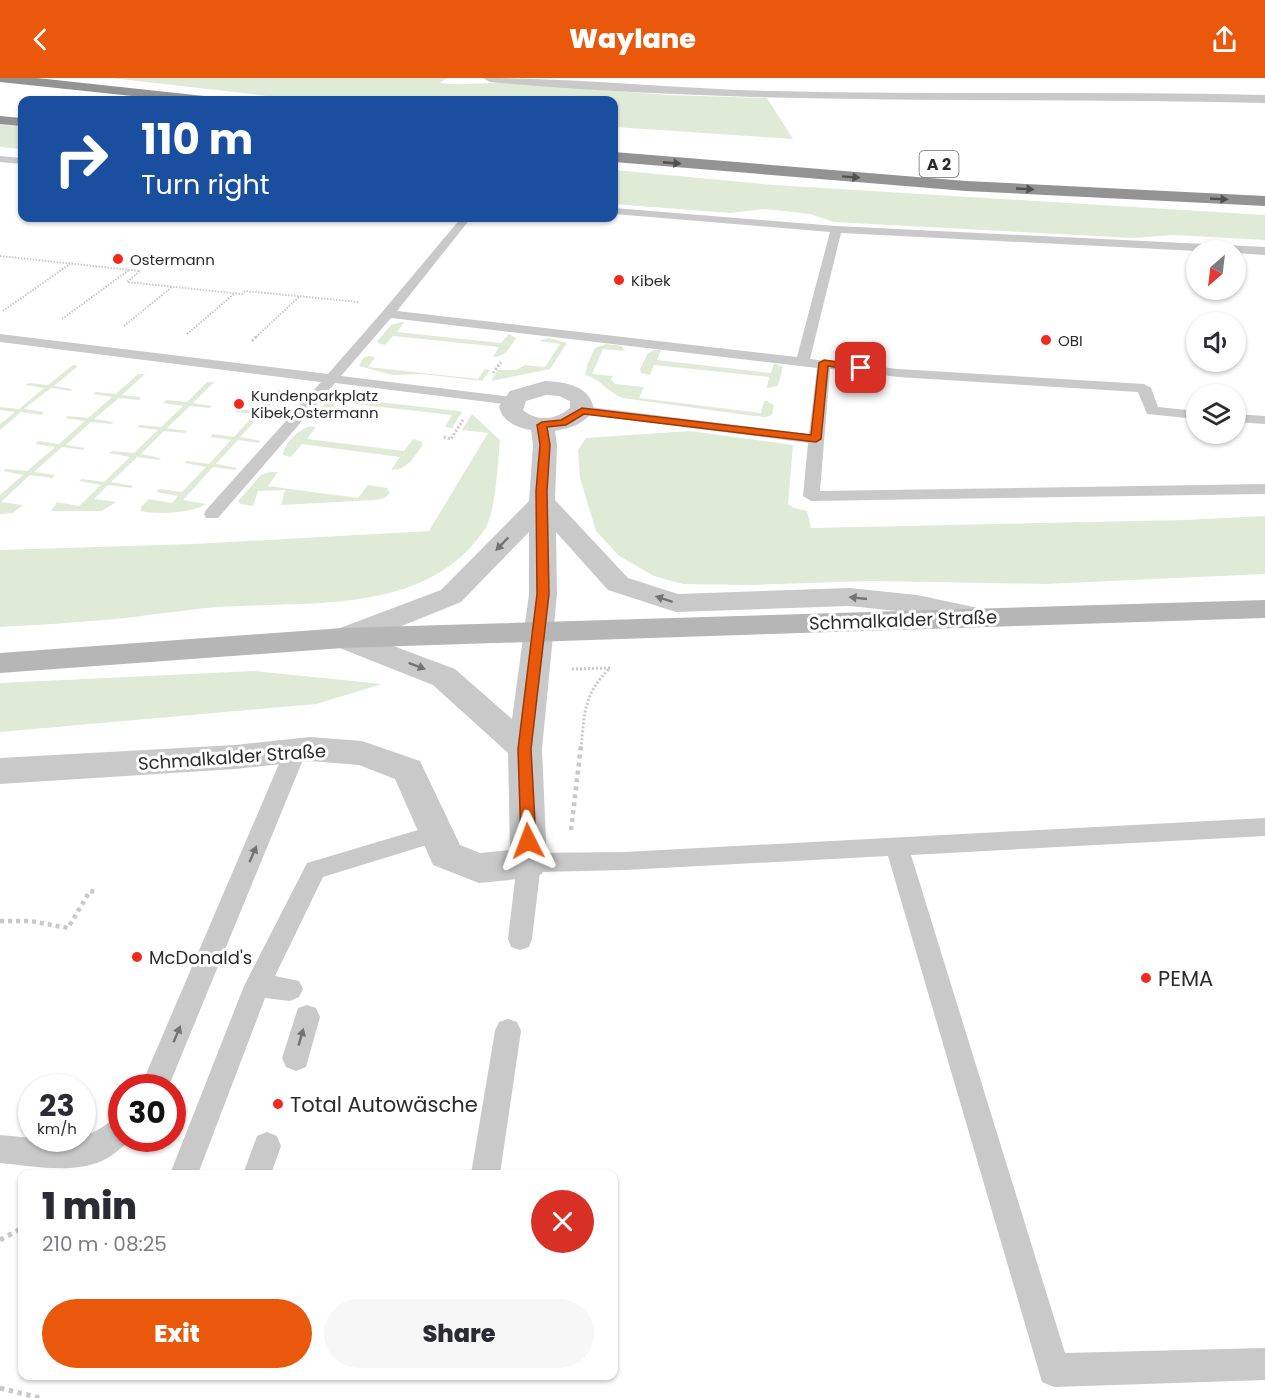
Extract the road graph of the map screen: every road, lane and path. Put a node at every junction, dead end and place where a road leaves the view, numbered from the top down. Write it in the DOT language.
graph roads {
  1 [pos="0,78"];
  2 [pos="89,78"];
  3 [pos="490,78"];
  4 [pos="1019,84"];
  5 [pos="160,96"];
  6 [pos="1029,97"];
  7 [pos="1265,99"];
  8 [pos="0,120"];
  9 [pos="18,122"];
  10 [pos="618,141"];
  11 [pos="635,143"];
  12 [pos="618,158"];
  13 [pos="0,159"];
  14 [pos="18,161"];
  15 [pos="1265,201"];
  16 [pos="618,211"];
  17 [pos="463,222"];
  18 [pos="836,229"];
  19 [pos="1265,251"];
  20 [pos="0,256"];
  21 [pos="71,264"];
  22 [pos="129,270"];
  23 [pos="189,284"];
  24 [pos="184,288"];
  25 [pos="299,296"];
  26 [pos="391,310"];
  27 [pos="0,313"];
  28 [pos="0,338"];
  29 [pos="32,342"];
  30 [pos="803,361"];
  31 [pos="824,363"];
  32 [pos="227,366"];
  33 [pos="332,378"];
  34 [pos="513,401"];
  35 [pos="582,410"];
  36 [pos="1186,414"];
  37 [pos="1246,419"];
  38 [pos="1265,420"];
  39 [pos="542,425"];
  40 [pos="816,439"];
  41 [pos="1265,489"];
  42 [pos="543,502"];
  43 [pos="212,514"];
  44 [pos="1265,609"];
  45 [pos="978,617"];
  46 [pos="540,632"];
  47 [pos="343,638"];
  48 [pos="0,663"];
  49 [pos="525,749"];
  50 [pos="296,750"];
  51 [pos="0,771"];
  52 [pos="1265,827"];
  53 [pos="438,833"];
  54 [pos="896,845"];
  55 [pos="529,863"];
  56 [pos="95,892"];
  57 [pos="0,921"];
  58 [pos="520,939"];
  59 [pos="257,987"];
  60 [pos="290,989"];
  61 [pos="307,1017"];
  62 [pos="508,1031"];
  63 [pos="296,1058"];
  64 [pos="159,1074"];
  65 [pos="108,1140"];
  66 [pos="267,1146"];
  67 [pos="0,1149"];
  68 [pos="185,1170"];
  69 [pos="258,1170"];
  70 [pos="486,1170"];
  71 [pos="18,1230"];
  72 [pos="0,1240"];
  73 [pos="1265,1364"];
  74 [pos="0,1388"];
  75 [pos="40,1398"];
  1 -- 5 [label="highway"];
  2 -- 5 [label="highway"];
  3 -- 6 [label="street"];
  4 -- 6 [label="street"];
  6 -- 7 [label="street"];
  8 -- 9 [label="highway"];
  10 -- 11 [label="highway"];
  12 -- 15 [label="highway, A 2, one-way"];
  13 -- 14 [label="lane"];
  16 -- 18 [label="lane"];
  17 -- 26 [label="lane"];
  18 -- 19 [label="lane"];
  18 -- 30 [label="lane"];
  20 -- 21 [label="path"];
  21 -- 22 [label="path"];
  21 -- 27 [label="path"];
  22 -- 24 [label="path"];
  22 -- 29 [label="path"];
  23 -- 24 [label="path"];
  24 -- 25 [label="path"];
  25 -- 26 [label="path"];
  25 -- 32 [label="path"];
  26 -- 30 [label="lane"];
  26 -- 33 [label="lane"];
  28 -- 29 [label="lane"];
  29 -- 32 [label="lane"];
  30 -- 31 [label="lane"];
  31 -- 36 [label="lane"];
  31 -- 40 [label="lane"];
  32 -- 33 [label="lane"];
  33 -- 34 [label="lane"];
  33 -- 43 [label="lane"];
  34 -- 35 [label="street"];
  34 -- 39 [label="street"];
  35 -- 39 [label="street"];
  35 -- 40 [label="lane"];
  37 -- 38 [label="lane"];
  39 -- 42 [label="street"];
  40 -- 41 [label="lane"];
  45 -- 42 [label="street, one-way"];
  42 -- 46 [label="street"];
  42 -- 47 [label="street, one-way"];
  44 -- 45 [label="main road, Schmalkalder Straße"];
  45 -- 46 [label="main road, Schmalkalder Straße"];
  46 -- 47 [label="main road, Schmalkalder Straße"];
  46 -- 49 [label="street"];
  47 -- 48 [label="main road, Schmalkalder Straße"];
  47 -- 49 [label="street, one-way"];
  49 -- 55 [label="street"];
  50 -- 51 [label="street, Schmalkalder Straße"];
  50 -- 53 [label="street, Schmalkalder Straße"];
  64 -- 50 [label="lane, one-way"];
  52 -- 54 [label="lane"];
  53 -- 55 [label="street, Schmalkalder Straße"];
  53 -- 59 [label="lane"];
  54 -- 55 [label="lane"];
  54 -- 73 [label="lane"];
  55 -- 58 [label="lane"];
  56 -- 57 [label="path"];
  59 -- 60 [label="lane"];
  59 -- 68 [label="lane"];
  63 -- 61 [label="lane, one-way"];
  62 -- 70 [label="lane"];
  65 -- 67 [label="lane"];
  66 -- 69 [label="lane"];
  71 -- 72 [label="path"];
  74 -- 75 [label="path"];
}
